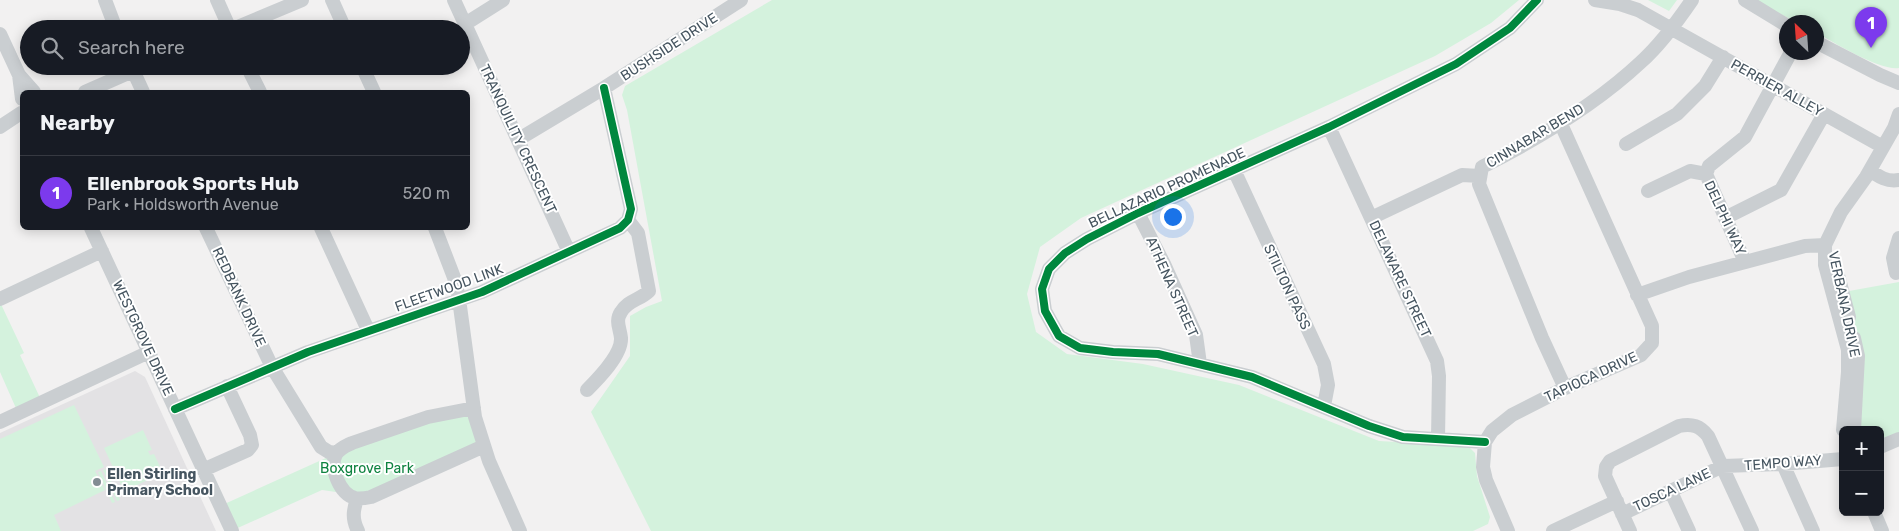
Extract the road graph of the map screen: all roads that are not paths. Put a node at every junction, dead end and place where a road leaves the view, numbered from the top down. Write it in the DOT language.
graph roads {
  1 [pos="105,0"];
  2 [pos="217,0"];
  3 [pos="302,0"];
  4 [pos="332,0"];
  5 [pos="454,0"];
  6 [pos="503,0"];
  7 [pos="741,0"];
  8 [pos="1537,0"];
  9 [pos="1595,0"];
  10 [pos="1692,0"];
  11 [pos="1745,0"];
  12 [pos="113,20"];
  13 [pos="227,20"];
  14 [pos="253,20"];
  15 [pos="341,20"];
  16 [pos="463,20"];
  17 [pos="470,21"];
  18 [pos="1779,21"];
  19 [pos="1672,29"];
  20 [pos="0,34"];
  21 [pos="470,35"];
  22 [pos="1824,46"];
  23 [pos="1723,57"];
  24 [pos="1787,60"];
  25 [pos="1899,74"];
  26 [pos="18,75"];
  27 [pos="121,75"];
  28 [pos="138,75"];
  29 [pos="252,75"];
  30 [pos="366,75"];
  31 [pos="1880,76"];
  32 [pos="1899,83"];
  33 [pos="1774,86"];
  34 [pos="604,88"];
  35 [pos="20,90"];
  36 [pos="32,90"];
  37 [pos="89,90"];
  38 [pos="142,90"];
  39 [pos="259,90"];
  40 [pos="373,90"];
  41 [pos="1824,114"];
  42 [pos="1899,114"];
  43 [pos="20,117"];
  44 [pos="1560,122"];
  45 [pos="1897,126"];
  46 [pos="1329,127"];
  47 [pos="0,128"];
  48 [pos="519,140"];
  49 [pos="1626,144"];
  50 [pos="1883,147"];
  51 [pos="1234,170"];
  52 [pos="1870,170"];
  53 [pos="1706,174"];
  54 [pos="1480,176"];
  55 [pos="1899,180"];
  56 [pos="1648,191"];
  57 [pos="1138,212"];
  58 [pos="1371,218"];
  59 [pos="1725,218"];
  60 [pos="628,220"];
  61 [pos="92,230"];
  62 [pos="207,230"];
  63 [pos="322,230"];
  64 [pos="436,230"];
  65 [pos="1899,238"];
  66 [pos="1827,242"];
  67 [pos="102,252"];
  68 [pos="569,252"];
  69 [pos="1746,262"];
  70 [pos="1896,273"];
  71 [pos="1637,295"];
  72 [pos="0,299"];
  73 [pos="460,299"];
  74 [pos="368,330"];
  75 [pos="149,352"];
  76 [pos="1200,364"];
  77 [pos="272,367"];
  78 [pos="227,386"];
  79 [pos="1565,388"];
  80 [pos="587,390"];
  81 [pos="1324,406"];
  82 [pos="474,408"];
  83 [pos="176,409"];
  84 [pos="0,422"];
  85 [pos="1843,426"];
  86 [pos="1854,426"];
  87 [pos="1438,439"];
  88 [pos="1899,439"];
  89 [pos="1485,442"];
  90 [pos="1884,445"];
  91 [pos="484,446"];
  92 [pos="337,453"];
  93 [pos="1839,458"];
  94 [pos="1783,464"];
  95 [pos="1723,466"];
  96 [pos="204,470"];
  97 [pos="1671,492"];
  98 [pos="357,499"];
  99 [pos="1617,501"];
  100 [pos="1622,514"];
  101 [pos="1876,516"];
  102 [pos="1503,529"];
  103 [pos="232,531"];
  104 [pos="358,531"];
  105 [pos="520,531"];
  106 [pos="1553,531"];
  107 [pos="1630,531"];
  108 [pos="1689,531"];
  109 [pos="1752,531"];
  110 [pos="1813,531"];
  111 [pos="1882,531"];
  1 -- 12 [label="street"];
  2 -- 13 [label="street"];
  3 -- 14 [label="street"];
  4 -- 15 [label="street"];
  5 -- 16 [label="street, TRANQUILITY CRESCENT"];
  6 -- 17 [label="street"];
  7 -- 34 [label="street, BUSHSIDE DRIVE"];
  8 -- 46 [label="street, BELLAZARIO PROMENADE"];
  9 -- 19 [label="street"];
  10 -- 19 [label="street, CINNABAR BEND"];
  11 -- 18 [label="street"];
  19 -- 23 [label="street, PERRIER ALLEY"];
  19 -- 44 [label="street, CINNABAR BEND"];
  20 -- 26 [label="street"];
  21 -- 48 [label="street, TRANQUILITY CRESCENT"];
  22 -- 31 [label="street"];
  23 -- 33 [label="street, PERRIER ALLEY"];
  23 -- 49 [label="street"];
  24 -- 33 [label="street, DELPHI WAY"];
  25 -- 31 [label="street"];
  26 -- 35 [label="street"];
  26 -- 36 [label="street"];
  27 -- 37 [label="street"];
  28 -- 38 [label="street"];
  29 -- 39 [label="street"];
  30 -- 40 [label="street"];
  31 -- 32 [label="street"];
  33 -- 41 [label="street, PERRIER ALLEY"];
  33 -- 53 [label="street, DELPHI WAY"];
  34 -- 48 [label="street, BUSHSIDE DRIVE"];
  34 -- 60 [label="street"];
  41 -- 50 [label="street, PERRIER ALLEY"];
  41 -- 59 [label="street"];
  42 -- 45 [label="street, VERBANA DRIVE"];
  43 -- 47 [label="street"];
  44 -- 54 [label="street, CINNABAR BEND"];
  44 -- 71 [label="street, TAPIOCA DRIVE"];
  45 -- 50 [label="street, VERBANA DRIVE"];
  46 -- 51 [label="street, BELLAZARIO PROMENADE"];
  46 -- 58 [label="street, DELAWARE STREET"];
  48 -- 68 [label="street, TRANQUILITY CRESCENT"];
  50 -- 52 [label="street, VERBANA DRIVE"];
  51 -- 57 [label="street, BELLAZARIO PROMENADE"];
  51 -- 81 [label="street, STILTON PASS"];
  52 -- 55 [label="street"];
  52 -- 66 [label="street, VERBANA DRIVE"];
  53 -- 56 [label="street"];
  53 -- 59 [label="street, DELPHI WAY"];
  54 -- 58 [label="street"];
  54 -- 79 [label="street, CINNABAR BEND"];
  57 -- 76 [label="street, ATHENA STREET"];
  57 -- 76 [label="street, BELLAZARIO PROMENADE"];
  58 -- 87 [label="street, DELAWARE STREET"];
  59 -- 69 [label="street, DELPHI WAY"];
  60 -- 68 [label="street, FLEETWOOD LINK"];
  60 -- 80 [label="street"];
  61 -- 67 [label="street, WESTGROVE DRIVE"];
  62 -- 77 [label="street, REDBANK DRIVE"];
  63 -- 74 [label="street"];
  64 -- 73 [label="street"];
  65 -- 70 [label="street"];
  66 -- 69 [label="street"];
  66 -- 85 [label="street, VERBANA DRIVE"];
  66 -- 86 [label="street, VERBANA DRIVE"];
  67 -- 72 [label="street"];
  67 -- 75 [label="street, WESTGROVE DRIVE"];
  68 -- 73 [label="street, FLEETWOOD LINK"];
  69 -- 71 [label="street"];
  71 -- 79 [label="street, TAPIOCA DRIVE"];
  73 -- 74 [label="street, FLEETWOOD LINK"];
  73 -- 82 [label="street"];
  74 -- 77 [label="street, FLEETWOOD LINK"];
  75 -- 83 [label="street, WESTGROVE DRIVE"];
  75 -- 84 [label="street"];
  76 -- 81 [label="street, BELLAZARIO PROMENADE"];
  77 -- 78 [label="street, FLEETWOOD LINK"];
  77 -- 92 [label="street, REDBANK DRIVE"];
  78 -- 83 [label="street, FLEETWOOD LINK"];
  78 -- 96 [label="street"];
  79 -- 89 [label="street, TAPIOCA DRIVE"];
  81 -- 87 [label="street, BELLAZARIO PROMENADE"];
  82 -- 91 [label="street"];
  82 -- 92 [label="street"];
  83 -- 96 [label="street, WESTGROVE DRIVE"];
  87 -- 89 [label="street, BELLAZARIO PROMENADE"];
  88 -- 90 [label="street"];
  89 -- 102 [label="street"];
  91 -- 98 [label="street"];
  91 -- 105 [label="street"];
  92 -- 98 [label="street"];
  93 -- 94 [label="street, TEMPO WAY"];
  94 -- 95 [label="street, TEMPO WAY"];
  94 -- 110 [label="street"];
  95 -- 97 [label="street, TOSCA LANE"];
  95 -- 99 [label="street"];
  95 -- 109 [label="street"];
  96 -- 103 [label="street, WESTGROVE DRIVE"];
  97 -- 100 [label="street, TOSCA LANE"];
  97 -- 108 [label="street"];
  98 -- 104 [label="street"];
  99 -- 100 [label="street"];
  99 -- 106 [label="street"];
  100 -- 107 [label="street"];
  101 -- 111 [label="street"];
}
